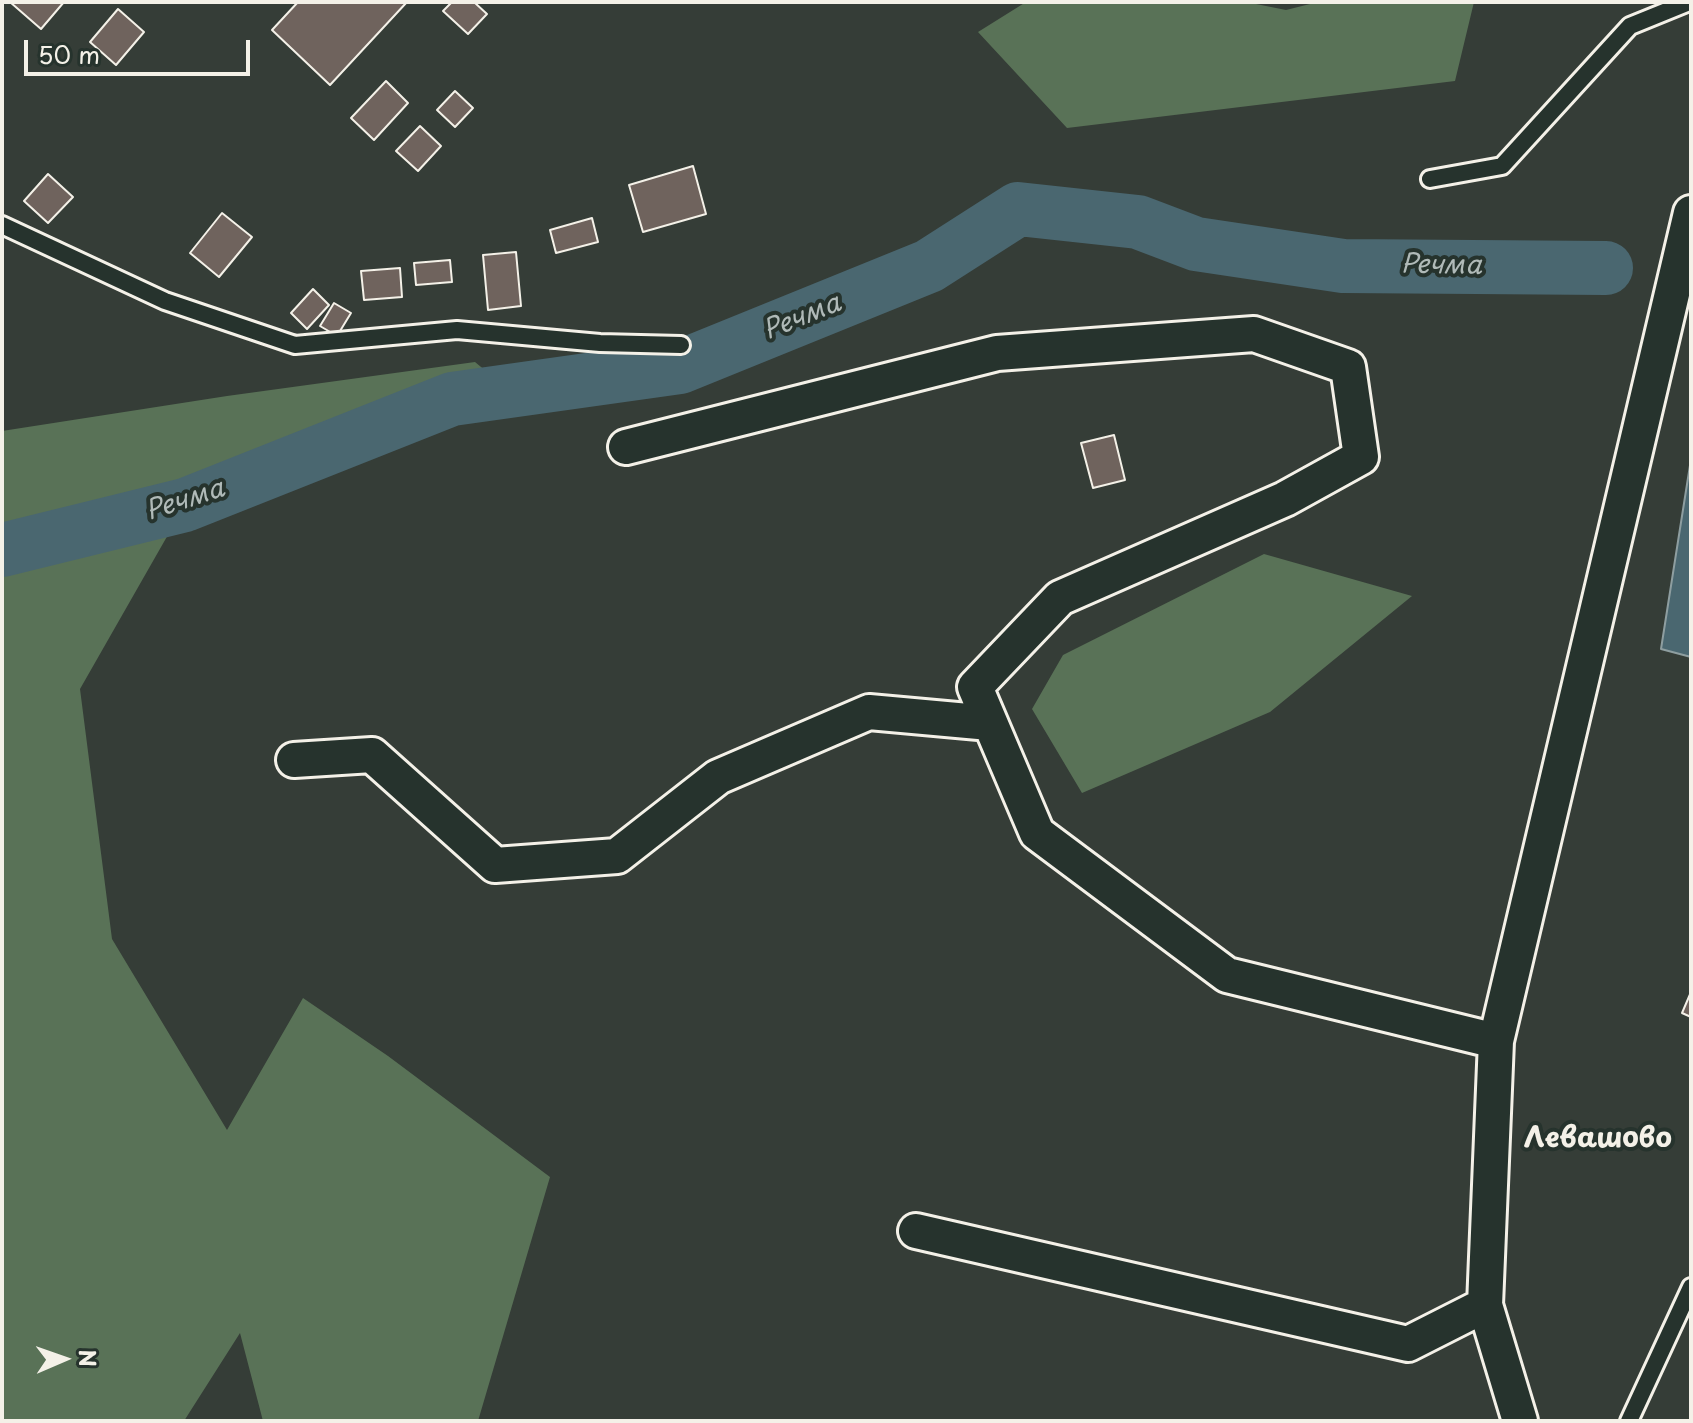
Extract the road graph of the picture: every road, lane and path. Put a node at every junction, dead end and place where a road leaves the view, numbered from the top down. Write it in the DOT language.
graph roads {
  1 [pos="1689,2"];
  2 [pos="1430,179"];
  3 [pos="1691,213"];
  4 [pos="2,225"];
  5 [pos="681,345"];
  6 [pos="626,447"];
  7 [pos="990,723"];
  8 [pos="294,760"];
  9 [pos="1496,1041"];
  10 [pos="916,1231"];
  11 [pos="1691,1287"];
  12 [pos="1485,1305"];
  13 [pos="1520,1421"];
  14 [pos="1629,1421"];
  1 -- 2 [label="lane"];
  3 -- 9 [label="street"];
  4 -- 5 [label="lane"];
  6 -- 7 [label="street"];
  7 -- 8 [label="street"];
  7 -- 9 [label="street"];
  9 -- 12 [label="street"];
  10 -- 12 [label="street"];
  11 -- 14 [label="lane"];
  12 -- 13 [label="street"];
}
